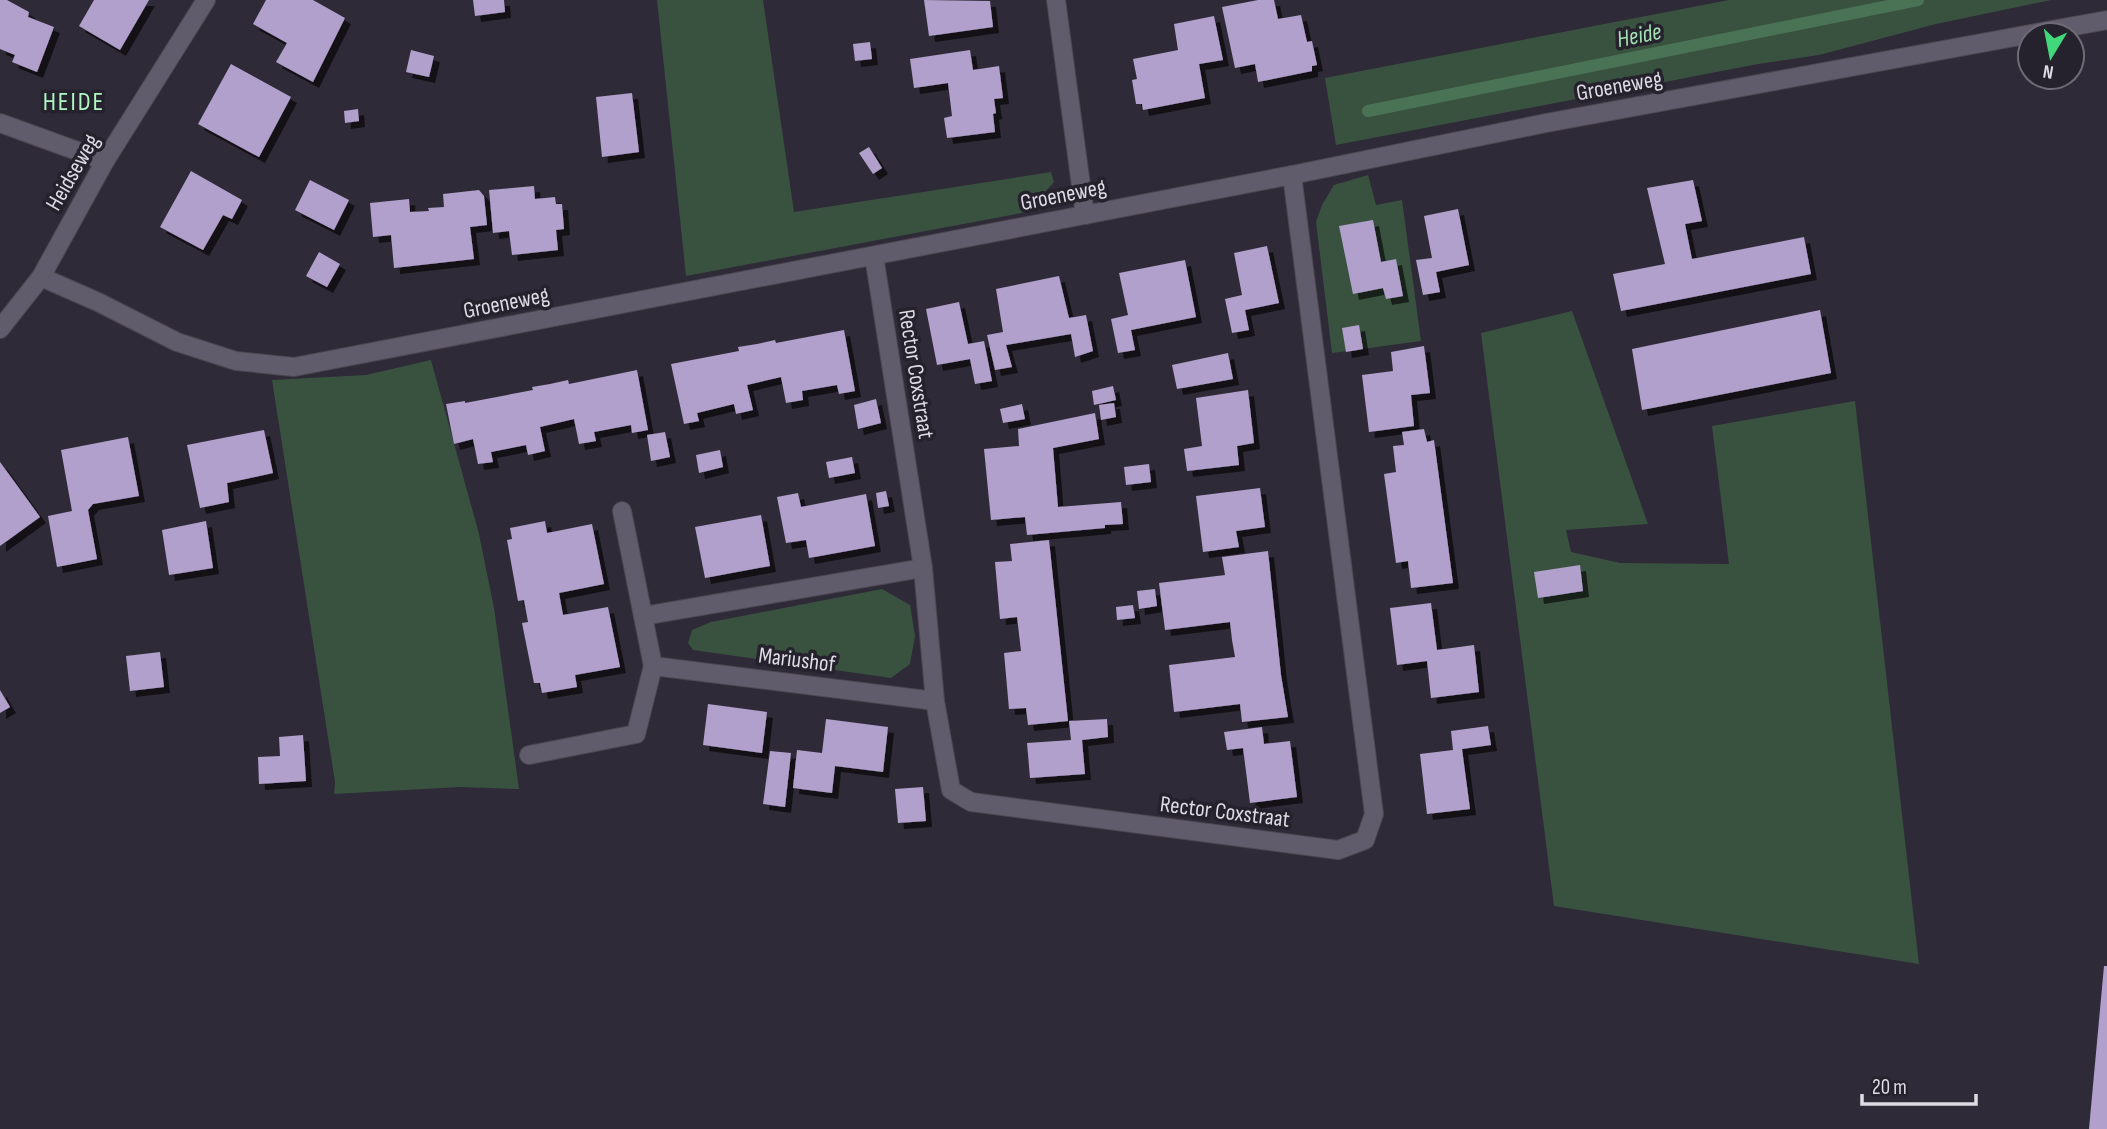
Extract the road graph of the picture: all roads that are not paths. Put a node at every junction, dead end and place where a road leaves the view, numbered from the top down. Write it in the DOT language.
graph roads {
  1 [pos="206,0"];
  2 [pos="1056,0"];
  3 [pos="2107,20"];
  4 [pos="0,123"];
  5 [pos="105,161"];
  6 [pos="1292,175"];
  7 [pos="1085,215"];
  8 [pos="874,256"];
  9 [pos="41,277"];
  10 [pos="0,329"];
  11 [pos="622,511"];
  12 [pos="923,568"];
  13 [pos="643,616"];
  14 [pos="653,666"];
  15 [pos="935,701"];
  16 [pos="529,755"];
  1 -- 5 [label="street, Heidseweg"];
  2 -- 7 [label="street"];
  3 -- 6 [label="street, Groeneweg"];
  4 -- 5 [label="street"];
  5 -- 9 [label="street, Heidseweg"];
  6 -- 7 [label="street, Groeneweg"];
  6 -- 15 [label="street, Rector Coxstraat"];
  7 -- 8 [label="street, Groeneweg"];
  8 -- 9 [label="street, Groeneweg"];
  8 -- 12 [label="street, Rector Coxstraat"];
  9 -- 10 [label="street, Heidseweg"];
  11 -- 13 [label="street"];
  12 -- 13 [label="street"];
  12 -- 15 [label="street, Rector Coxstraat"];
  13 -- 14 [label="street"];
  14 -- 15 [label="street, Mariushof"];
  14 -- 16 [label="street"];
}
